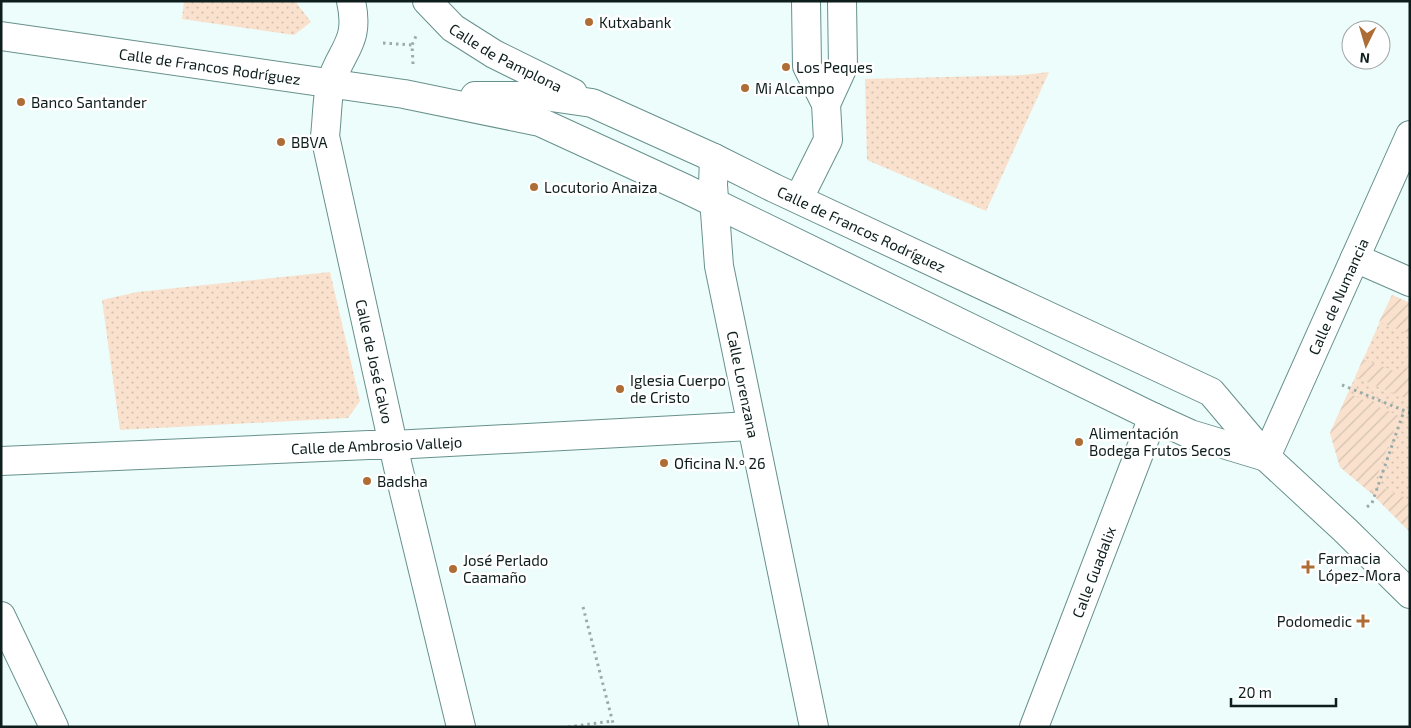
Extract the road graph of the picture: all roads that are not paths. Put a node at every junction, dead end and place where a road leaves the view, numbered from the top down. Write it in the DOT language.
graph roads {
  1 [pos="351,1"];
  2 [pos="427,1"];
  3 [pos="806,1"];
  4 [pos="842,1"];
  5 [pos="1,36"];
  6 [pos="331,83"];
  7 [pos="418,96"];
  8 [pos="592,103"];
  9 [pos="826,104"];
  10 [pos="1410,134"];
  11 [pos="714,158"];
  12 [pos="799,198"];
  13 [pos="714,203"];
  14 [pos="1355,258"];
  15 [pos="1410,282"];
  16 [pos="1153,417"];
  17 [pos="751,426"];
  18 [pos="394,445"];
  19 [pos="1266,457"];
  20 [pos="1,461"];
  21 [pos="1410,594"];
  22 [pos="1,616"];
  23 [pos="54,727"];
  24 [pos="461,727"];
  25 [pos="814,727"];
  26 [pos="1034,727"];
  1 -- 6 [label="street"];
  2 -- 8 [label="street, Calle de Pamplona"];
  3 -- 9 [label="street"];
  4 -- 9 [label="street"];
  5 -- 6 [label="street, Calle de Francos Rodríguez"];
  6 -- 7 [label="street, Calle de Francos Rodríguez"];
  6 -- 18 [label="street, Calle de José Calvo"];
  7 -- 8 [label="street, Calle de Francos Rodríguez"];
  7 -- 13 [label="street, Calle de Francos Rodríguez"];
  8 -- 11 [label="street, Calle de Francos Rodríguez"];
  9 -- 12 [label="street"];
  10 -- 14 [label="street, Calle de Numancia"];
  11 -- 12 [label="street, Calle de Francos Rodríguez"];
  11 -- 13 [label="street, Calle Lorenzana"];
  12 -- 19 [label="street, Calle de Francos Rodríguez"];
  13 -- 16 [label="street, Calle de Francos Rodríguez"];
  13 -- 17 [label="street, Calle Lorenzana"];
  14 -- 15 [label="street"];
  14 -- 19 [label="street, Calle de Numancia"];
  16 -- 19 [label="street, Calle de Francos Rodríguez"];
  16 -- 26 [label="street, Calle Guadalix"];
  17 -- 18 [label="street, Calle de Ambrosio Vallejo"];
  17 -- 25 [label="street, Calle Lorenzana"];
  18 -- 20 [label="street, Calle de Ambrosio Vallejo"];
  18 -- 24 [label="street, Calle de José Calvo"];
  19 -- 21 [label="street, Calle de Francos Rodríguez"];
  22 -- 23 [label="street"];
}
